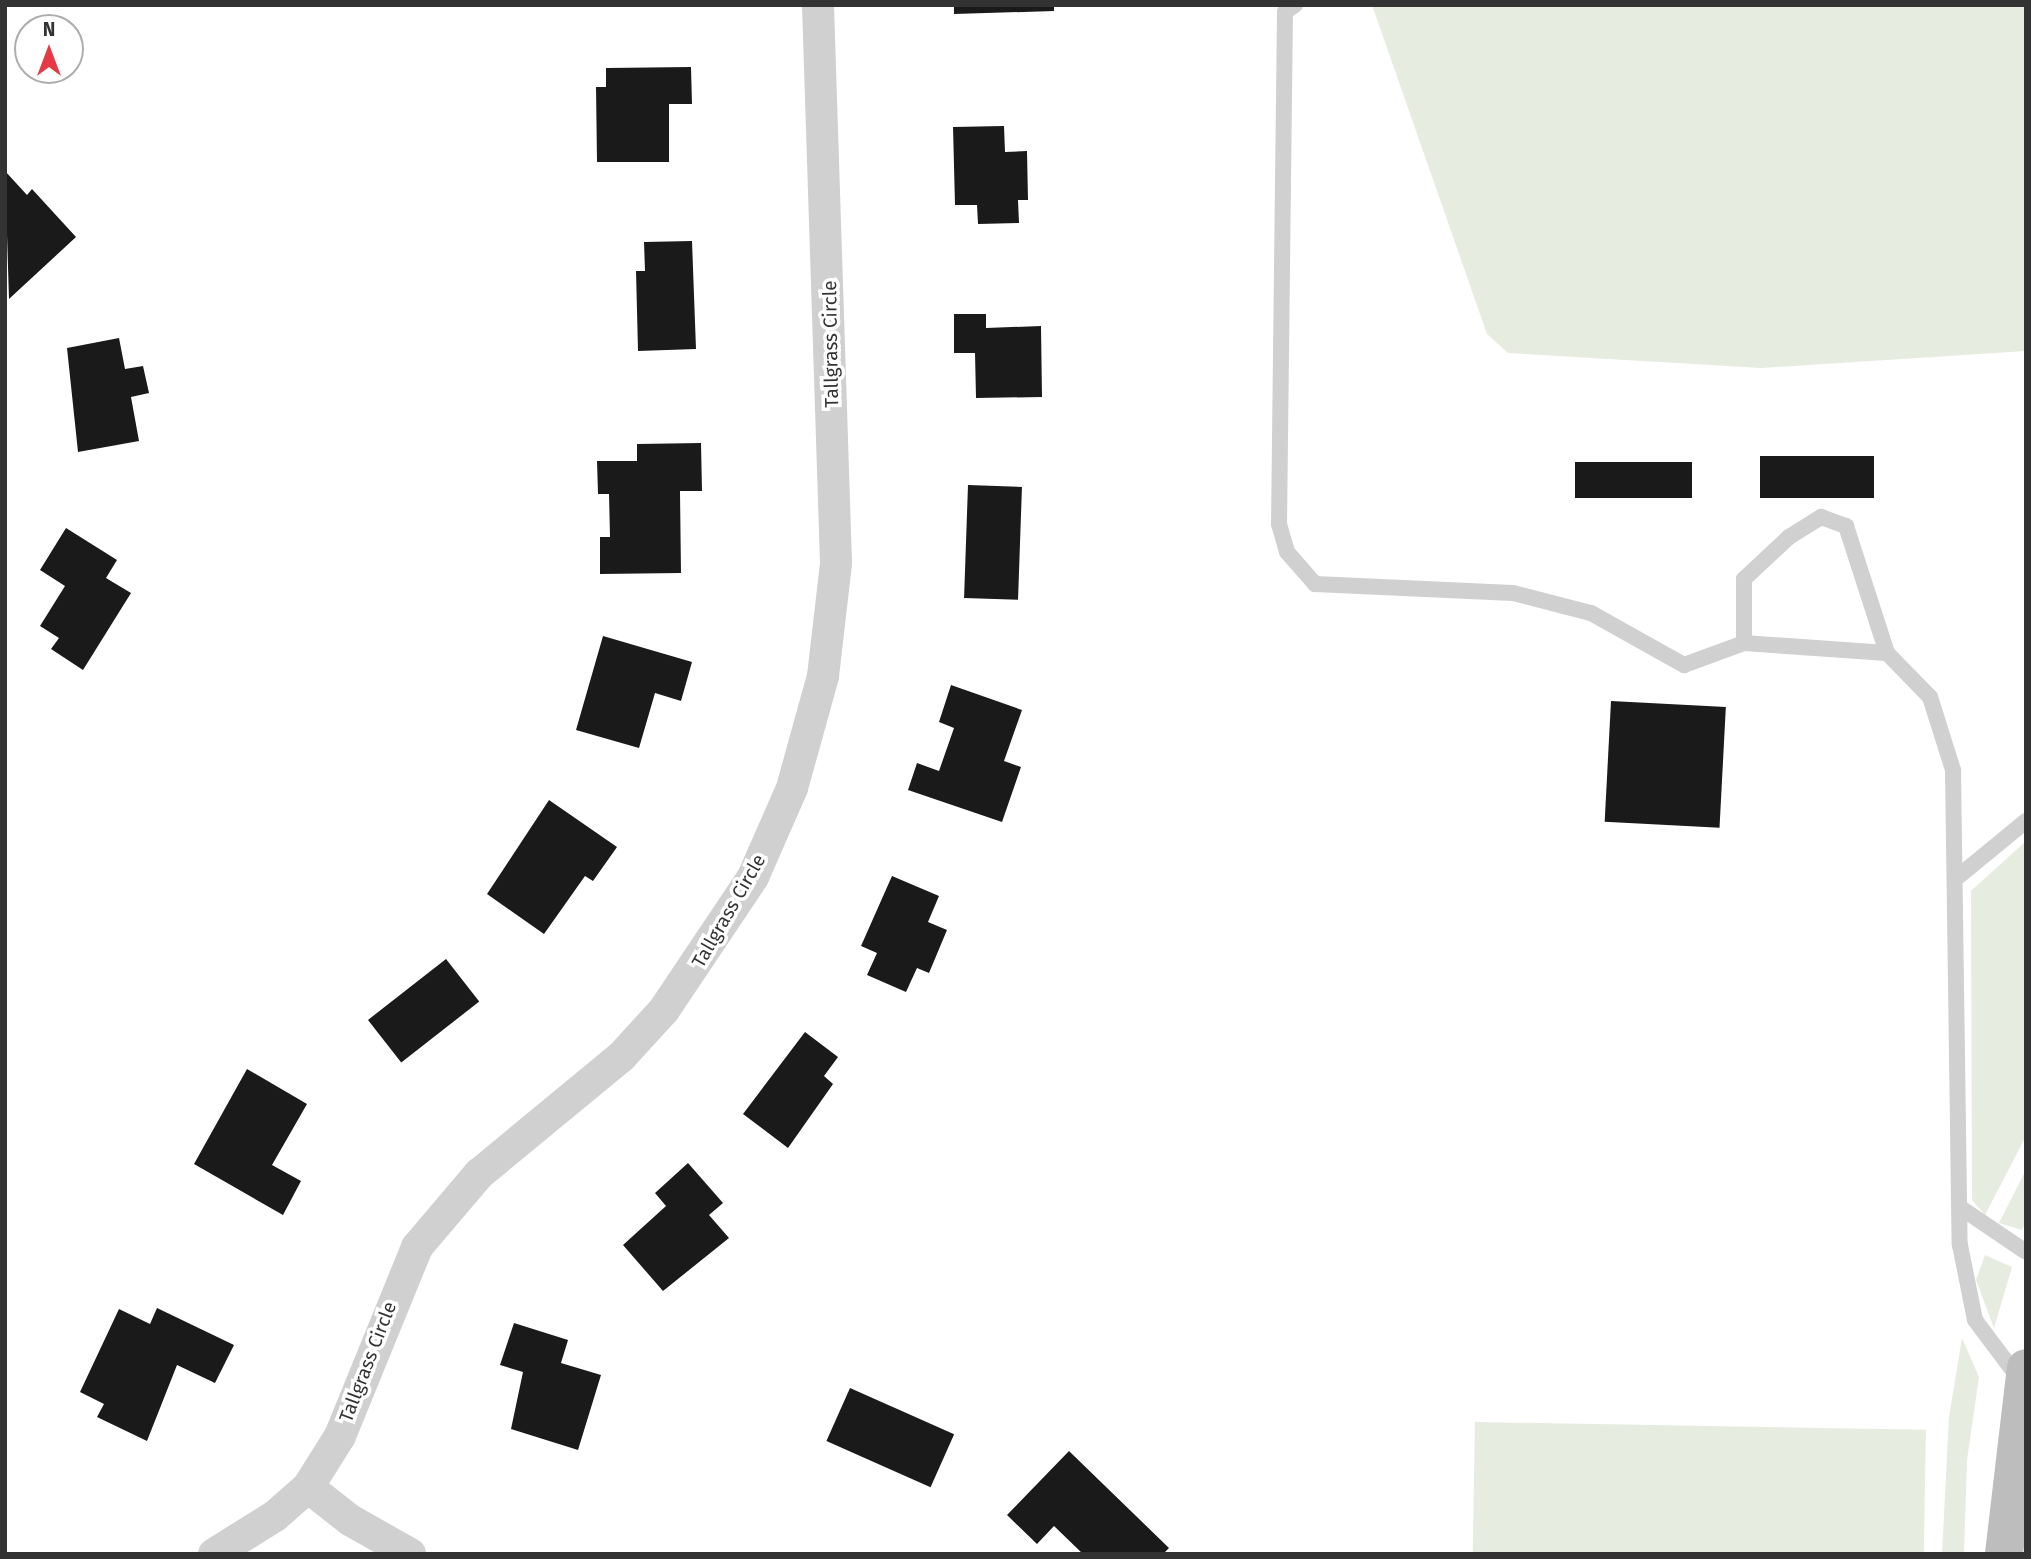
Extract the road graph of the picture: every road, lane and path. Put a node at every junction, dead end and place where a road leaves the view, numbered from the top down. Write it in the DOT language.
graph roads {
  1 [pos="818,5"];
  2 [pos="1295,5"];
  3 [pos="1744,643"];
  4 [pos="1886,653"];
  5 [pos="2026,821"];
  6 [pos="1959,876"];
  7 [pos="1961,1208"];
  8 [pos="2026,1252"];
  9 [pos="2024,1375"];
  10 [pos="308,1487"];
  11 [pos="214,1554"];
  12 [pos="410,1554"];
  13 [pos="2004,1554"];
  1 -- 10 [label="street, Tallgrass Circle"];
  2 -- 3 [label="lane"];
  3 -- 4 [label="lane"];
  3 -- 4 [label="lane"];
  4 -- 6 [label="lane"];
  5 -- 6 [label="lane"];
  6 -- 7 [label="lane"];
  7 -- 8 [label="lane"];
  7 -- 9 [label="lane"];
  9 -- 13 [label="street"];
  10 -- 11 [label="street, Tallgrass Circle"];
  10 -- 12 [label="street"];
}
